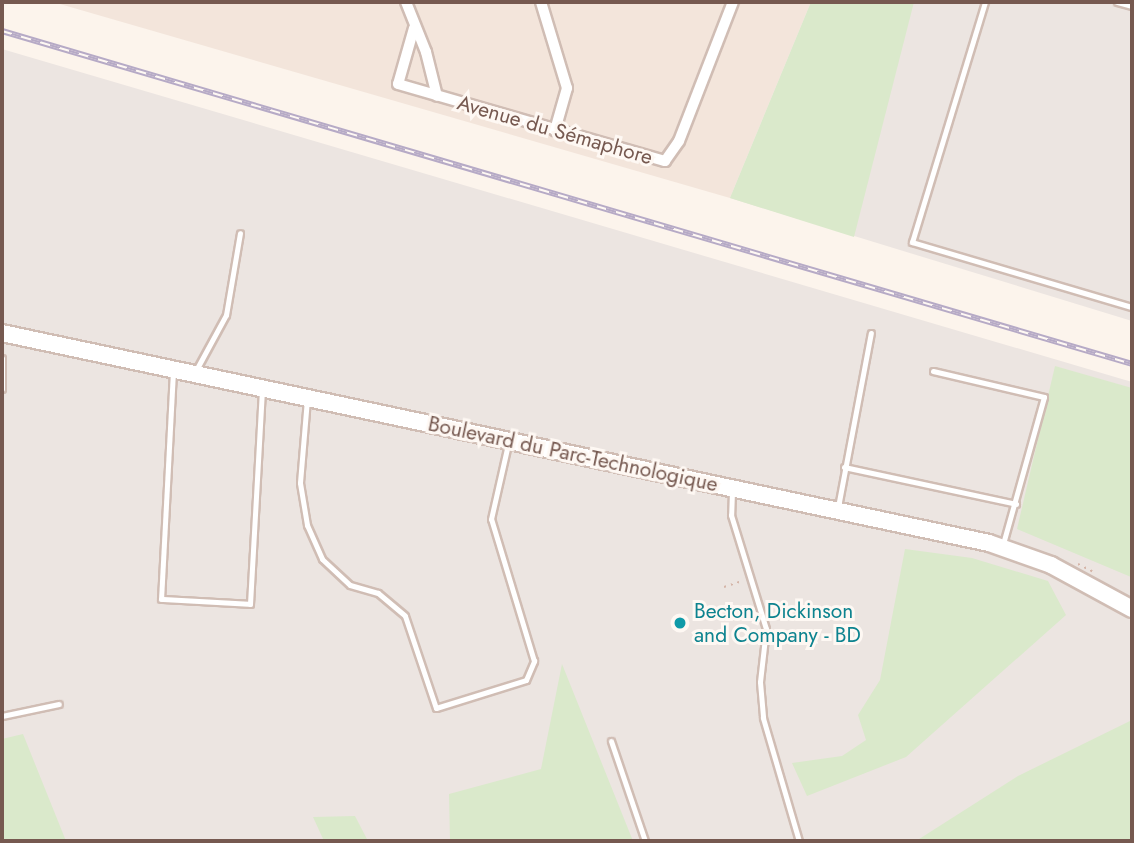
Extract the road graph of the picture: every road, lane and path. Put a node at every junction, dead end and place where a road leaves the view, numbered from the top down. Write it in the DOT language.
graph roads {
  1 [pos="406,2"];
  2 [pos="543,2"];
  3 [pos="733,2"];
  4 [pos="985,2"];
  5 [pos="1117,2"];
  6 [pos="1132,6"];
  7 [pos="414,28"];
  8 [pos="437,96"];
  9 [pos="555,130"];
  10 [pos="240,233"];
  11 [pos="1132,307"];
  12 [pos="871,333"];
  13 [pos="2,334"];
  14 [pos="2,358"];
  15 [pos="173,371"];
  16 [pos="933,371"];
  17 [pos="193,375"];
  18 [pos="2,389"];
  19 [pos="262,390"];
  20 [pos="307,399"];
  21 [pos="509,441"];
  22 [pos="844,467"];
  23 [pos="732,488"];
  24 [pos="1016,504"];
  25 [pos="837,510"];
  26 [pos="1002,547"];
  27 [pos="741,582"];
  28 [pos="724,587"];
  29 [pos="1132,609"];
  30 [pos="59,704"];
  31 [pos="3,715"];
  32 [pos="611,741"];
  33 [pos="645,841"];
  34 [pos="799,841"];
  1 -- 7 [label="street"];
  2 -- 9 [label="street"];
  3 -- 9 [label="street, Avenue du Sémaphore"];
  4 -- 11 [label="lane"];
  5 -- 6 [label="lane"];
  7 -- 8 [label="street"];
  7 -- 8 [label="street, Avenue du Sémaphore"];
  8 -- 9 [label="street, Avenue du Sémaphore"];
  10 -- 17 [label="lane"];
  12 -- 22 [label="lane"];
  13 -- 15 [label="street, Boulevard du Parc-Technologique"];
  14 -- 18 [label="lane"];
  15 -- 17 [label="street, Boulevard du Parc-Technologique"];
  15 -- 19 [label="lane"];
  16 -- 24 [label="lane"];
  17 -- 19 [label="street, Boulevard du Parc-Technologique"];
  19 -- 20 [label="street, Boulevard du Parc-Technologique"];
  20 -- 21 [label="street, Boulevard du Parc-Technologique"];
  20 -- 21 [label="lane"];
  21 -- 23 [label="street, Boulevard du Parc-Technologique"];
  22 -- 24 [label="lane"];
  22 -- 25 [label="lane"];
  23 -- 25 [label="street, Boulevard du Parc-Technologique"];
  23 -- 34 [label="lane"];
  24 -- 26 [label="lane"];
  25 -- 26 [label="street, Boulevard du Parc-Technologique"];
  26 -- 29 [label="street, Boulevard du Parc-Technologique"];
  27 -- 28 [label="path"];
  30 -- 31 [label="lane"];
  32 -- 33 [label="lane"];
}
